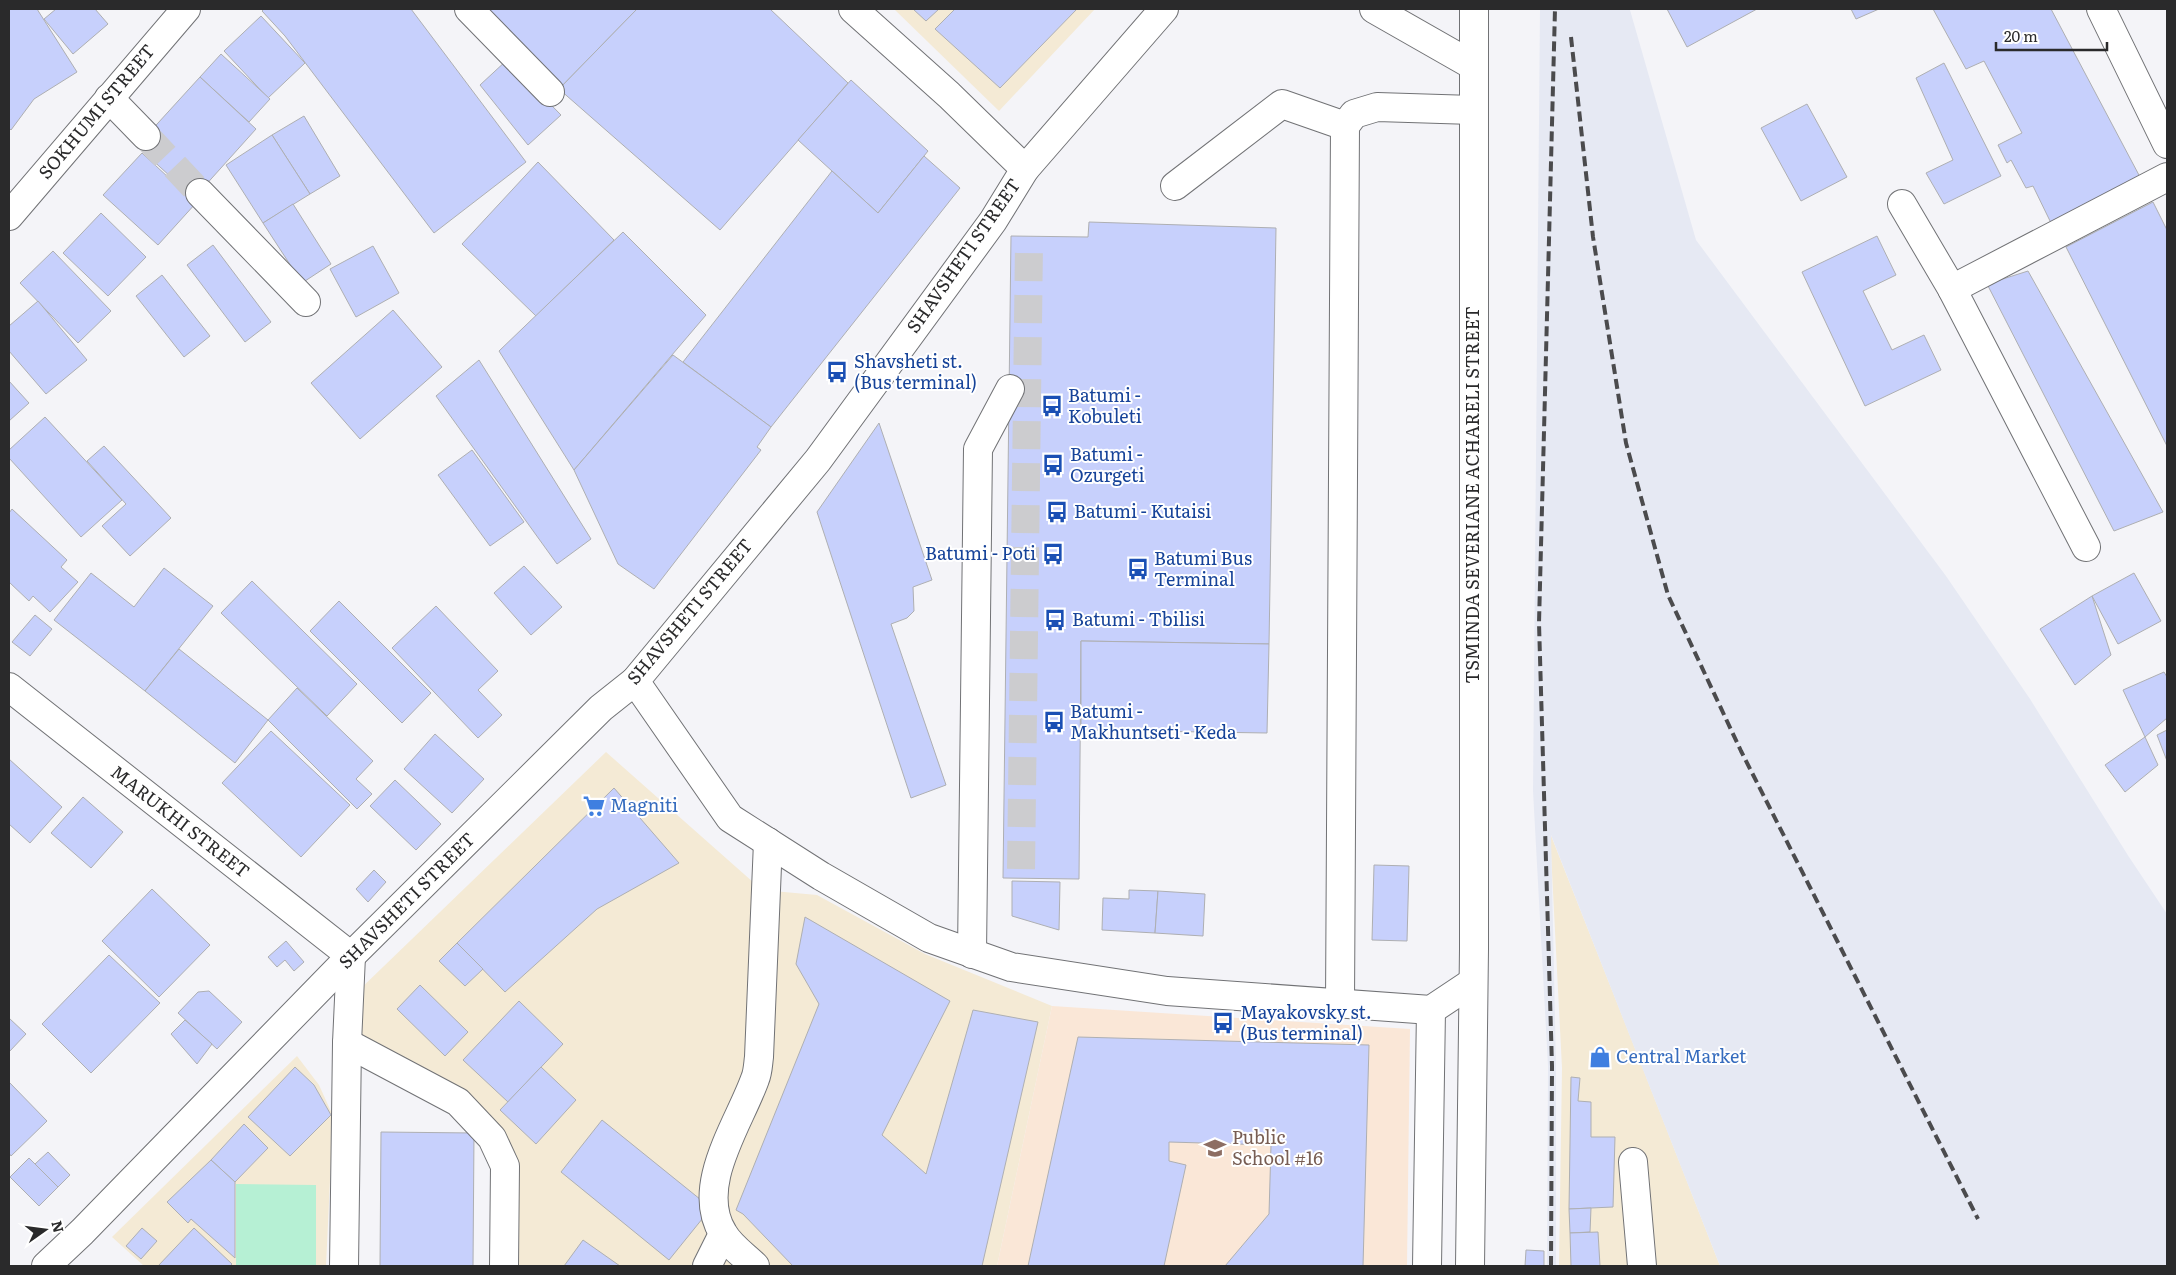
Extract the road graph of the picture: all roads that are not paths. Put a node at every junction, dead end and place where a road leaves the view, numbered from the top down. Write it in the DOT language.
graph roads {
  1 [pos="186,9"];
  2 [pos="469,9"];
  3 [pos="853,9"];
  4 [pos="1164,9"];
  5 [pos="1374,9"];
  6 [pos="1474,9"];
  7 [pos="2101,9"];
  8 [pos="1474,66"];
  9 [pos="550,92"];
  10 [pos="109,98"];
  11 [pos="1473,110"];
  12 [pos="1345,126"];
  13 [pos="146,136"];
  14 [pos="2167,144"];
  15 [pos="1025,169"];
  16 [pos="2167,177"];
  17 [pos="1175,186"];
  18 [pos="200,193"];
  19 [pos="1902,204"];
  20 [pos="9,216"];
  21 [pos="1952,289"];
  22 [pos="306,302"];
  23 [pos="1010,389"];
  24 [pos="2086,546"];
  25 [pos="635,681"];
  26 [pos="9,687"];
  27 [pos="768,842"];
  28 [pos="972,954"];
  29 [pos="351,956"];
  30 [pos="1473,982"];
  31 [pos="1340,1004"];
  32 [pos="1431,1010"];
  33 [pos="347,1043"];
  34 [pos="1633,1162"];
  35 [pos="723,1234"];
  36 [pos="46,1266"];
  37 [pos="344,1266"];
  38 [pos="504,1266"];
  39 [pos="706,1266"];
  40 [pos="755,1266"];
  41 [pos="1427,1266"];
  42 [pos="1470,1266"];
  43 [pos="1642,1266"];
  1 -- 10 [label="main road, SOKHUMI STREET"];
  2 -- 9 [label="main road"];
  3 -- 15 [label="main road"];
  4 -- 15 [label="main road, SHAVSHETI STREET"];
  5 -- 8 [label="main road"];
  6 -- 8 [label="main road, TSMINDA SEVERIANE ACHARELI STREET"];
  7 -- 14 [label="main road"];
  8 -- 11 [label="main road, TSMINDA SEVERIANE ACHARELI STREET"];
  10 -- 13 [label="main road"];
  10 -- 20 [label="main road, SOKHUMI STREET"];
  11 -- 12 [label="main road"];
  11 -- 30 [label="main road, TSMINDA SEVERIANE ACHARELI STREET"];
  12 -- 17 [label="main road"];
  12 -- 31 [label="main road"];
  15 -- 25 [label="main road, SHAVSHETI STREET"];
  16 -- 21 [label="main road"];
  18 -- 22 [label="main road"];
  19 -- 21 [label="main road"];
  21 -- 24 [label="main road"];
  23 -- 28 [label="main road"];
  25 -- 27 [label="main road"];
  25 -- 29 [label="main road, SHAVSHETI STREET"];
  26 -- 29 [label="main road, MARUKHI STREET"];
  27 -- 28 [label="main road"];
  27 -- 35 [label="main road"];
  28 -- 31 [label="main road"];
  29 -- 33 [label="main road"];
  29 -- 36 [label="main road, SHAVSHETI STREET"];
  30 -- 32 [label="main road"];
  30 -- 42 [label="main road, TSMINDA SEVERIANE ACHARELI STREET"];
  31 -- 32 [label="main road"];
  32 -- 41 [label="main road"];
  33 -- 37 [label="main road"];
  33 -- 38 [label="main road"];
  34 -- 43 [label="main road"];
  35 -- 39 [label="main road"];
  35 -- 40 [label="main road"];
}
